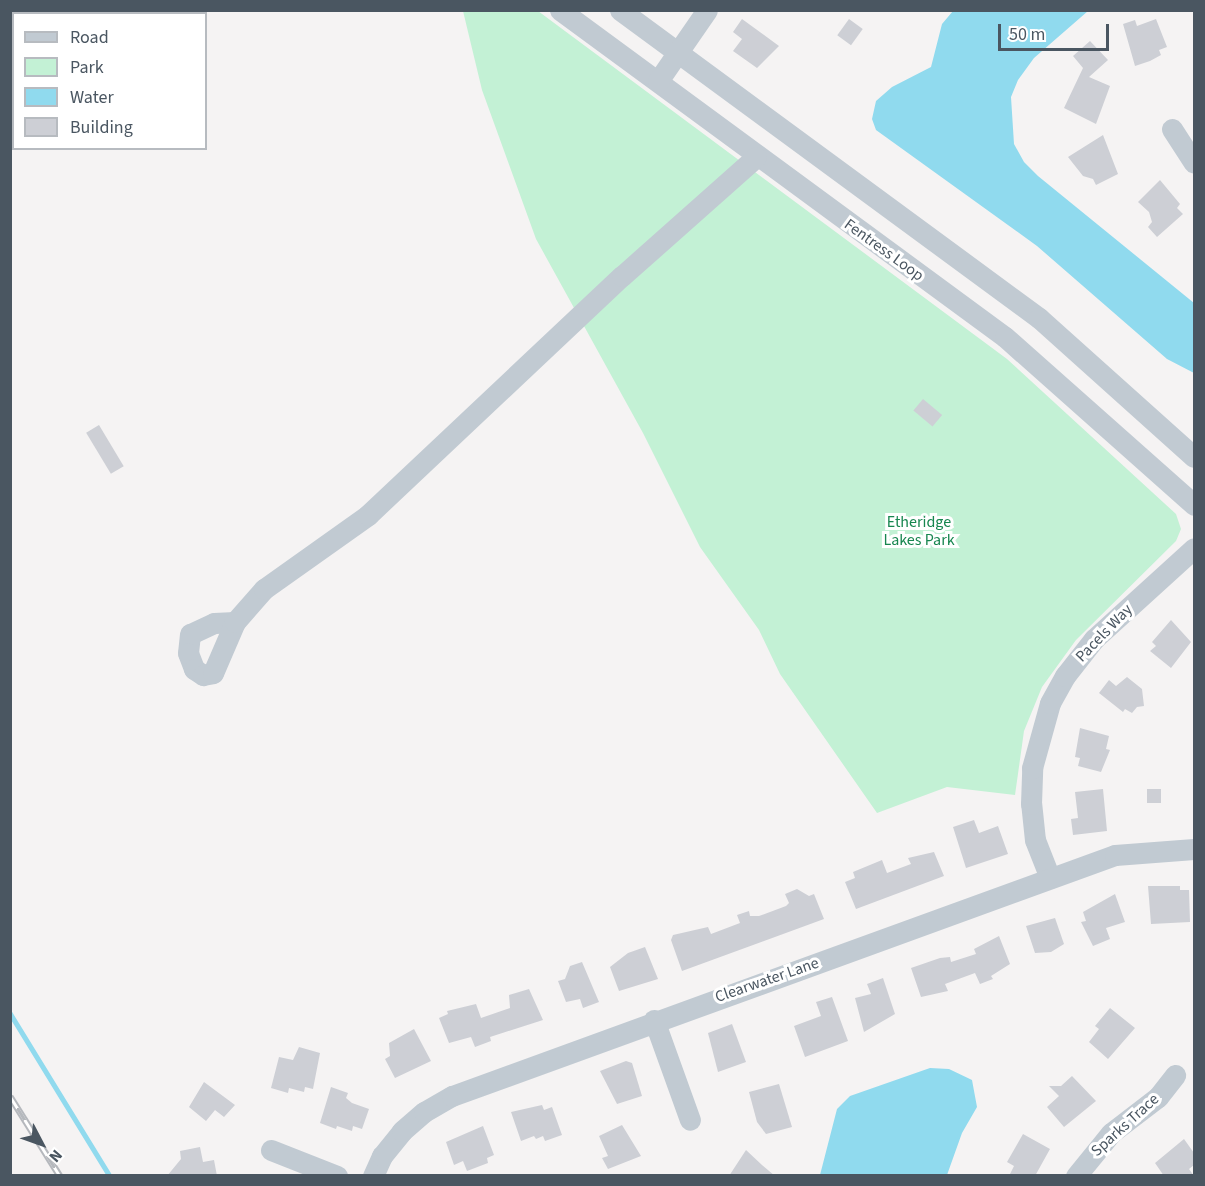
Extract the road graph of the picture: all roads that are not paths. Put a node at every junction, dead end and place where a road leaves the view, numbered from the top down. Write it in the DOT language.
graph roads {
  1 [pos="560,10"];
  2 [pos="620,10"];
  3 [pos="707,10"];
  4 [pos="679,52"];
  5 [pos="658,81"];
  6 [pos="1172,129"];
  7 [pos="756,157"];
  8 [pos="1194,163"];
  9 [pos="1194,457"];
  10 [pos="1194,505"];
  11 [pos="1194,548"];
  12 [pos="235,622"];
  13 [pos="1194,849"];
  14 [pos="1050,878"];
  15 [pos="654,1020"];
  16 [pos="1175,1075"];
  17 [pos="690,1119"];
  18 [pos="272,1150"];
  19 [pos="337,1176"];
  20 [pos="373,1176"];
  21 [pos="1076,1176"];
  1 -- 5 [label="street, Fentress Loop"];
  2 -- 4 [label="street"];
  3 -- 4 [label="street"];
  4 -- 5 [label="street"];
  4 -- 9 [label="street"];
  5 -- 7 [label="street, Fentress Loop"];
  6 -- 8 [label="street"];
  7 -- 10 [label="street, Fentress Loop"];
  7 -- 12 [label="street"];
  11 -- 14 [label="street, Pacels Way"];
  13 -- 14 [label="street, Clearwater Lane"];
  14 -- 15 [label="street, Clearwater Lane"];
  15 -- 17 [label="street"];
  15 -- 20 [label="street, Clearwater Lane"];
  16 -- 21 [label="street, Sparks Trace"];
  18 -- 19 [label="street"];
}
